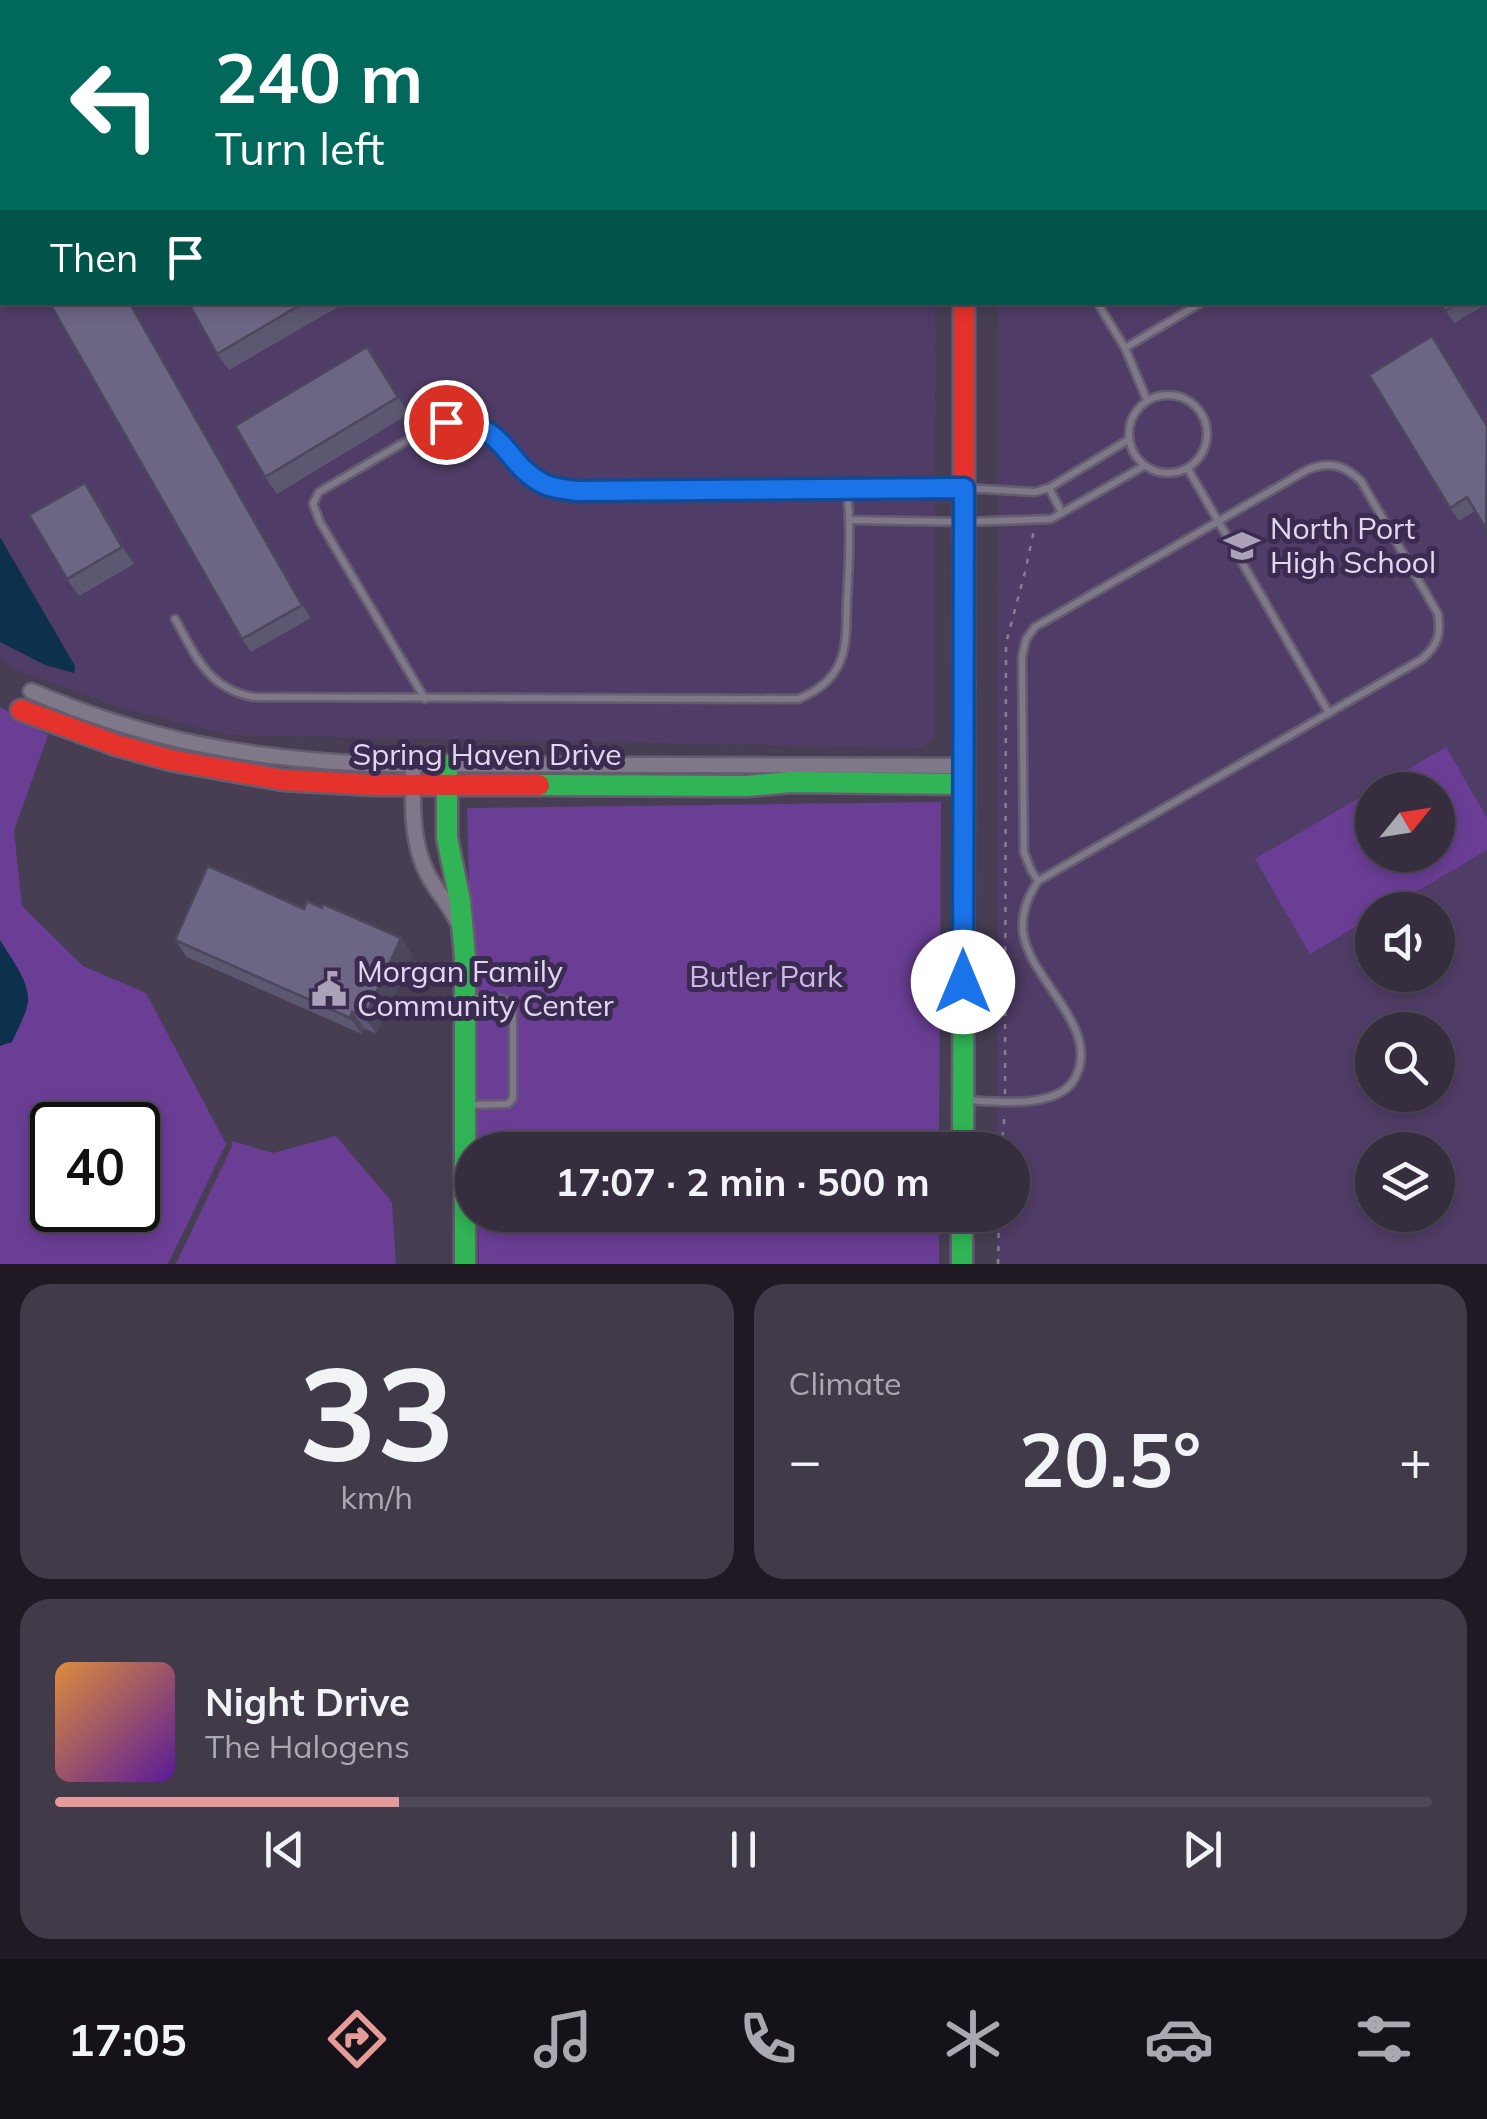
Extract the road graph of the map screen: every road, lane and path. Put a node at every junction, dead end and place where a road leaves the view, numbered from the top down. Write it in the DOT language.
graph roads {
  1 [pos="964,305"];
  2 [pos="1099,305"];
  3 [pos="1197,305"];
  4 [pos="1125,348"];
  5 [pos="1148,400"];
  6 [pos="1128,440"];
  7 [pos="1144,466"];
  8 [pos="1188,469"];
  9 [pos="847,488"];
  10 [pos="964,488"];
  11 [pos="1049,488"];
  12 [pos="1062,513"];
  13 [pos="851,520"];
  14 [pos="1217,520"];
  15 [pos="1034,521"];
  16 [pos="964,522"];
  17 [pos="175,619"];
  18 [pos="425,699"];
  19 [pos="26,700"];
  20 [pos="1329,713"];
  21 [pos="413,775"];
  22 [pos="447,775"];
  23 [pos="963,775"];
  24 [pos="1038,881"];
  25 [pos="463,934"];
  26 [pos="464,998"];
  27 [pos="963,1100"];
  28 [pos="1005,1102"];
  29 [pos="464,1105"];
  30 [pos="962,1132"];
  31 [pos="1004,1132"];
  32 [pos="962,1232"];
  33 [pos="999,1232"];
  34 [pos="465,1264"];
  35 [pos="962,1264"];
  36 [pos="998,1264"];
  1 -- 10 [label="street"];
  2 -- 4 [label="lane"];
  3 -- 4 [label="lane"];
  4 -- 5 [label="lane"];
  5 -- 6 [label="lane"];
  5 -- 8 [label="lane"];
  6 -- 7 [label="lane"];
  6 -- 11 [label="lane"];
  7 -- 8 [label="lane"];
  7 -- 12 [label="lane"];
  8 -- 14 [label="lane"];
  9 -- 10 [label="lane"];
  9 -- 13 [label="lane"];
  9 -- 18 [label="lane"];
  10 -- 11 [label="lane"];
  10 -- 16 [label="street"];
  11 -- 12 [label="lane"];
  12 -- 15 [label="lane"];
  13 -- 16 [label="lane"];
  13 -- 18 [label="lane"];
  14 -- 20 [label="lane"];
  14 -- 20 [label="lane"];
  14 -- 24 [label="lane"];
  15 -- 16 [label="lane"];
  15 -- 28 [label="path"];
  16 -- 23 [label="street"];
  17 -- 18 [label="lane"];
  19 -- 21 [label="street, Spring Haven Drive"];
  20 -- 24 [label="lane"];
  21 -- 22 [label="street, Spring Haven Drive"];
  21 -- 25 [label="street"];
  22 -- 23 [label="street, Spring Haven Drive"];
  22 -- 25 [label="street"];
  23 -- 27 [label="street"];
  24 -- 28 [label="lane"];
  25 -- 26 [label="street"];
  26 -- 29 [label="street"];
  26 -- 29 [label="lane"];
  27 -- 28 [label="lane"];
  27 -- 30 [label="street"];
  28 -- 31 [label="path"];
  29 -- 34 [label="street"];
  32 -- 35 [label="street"];
  33 -- 36 [label="path"];
}
